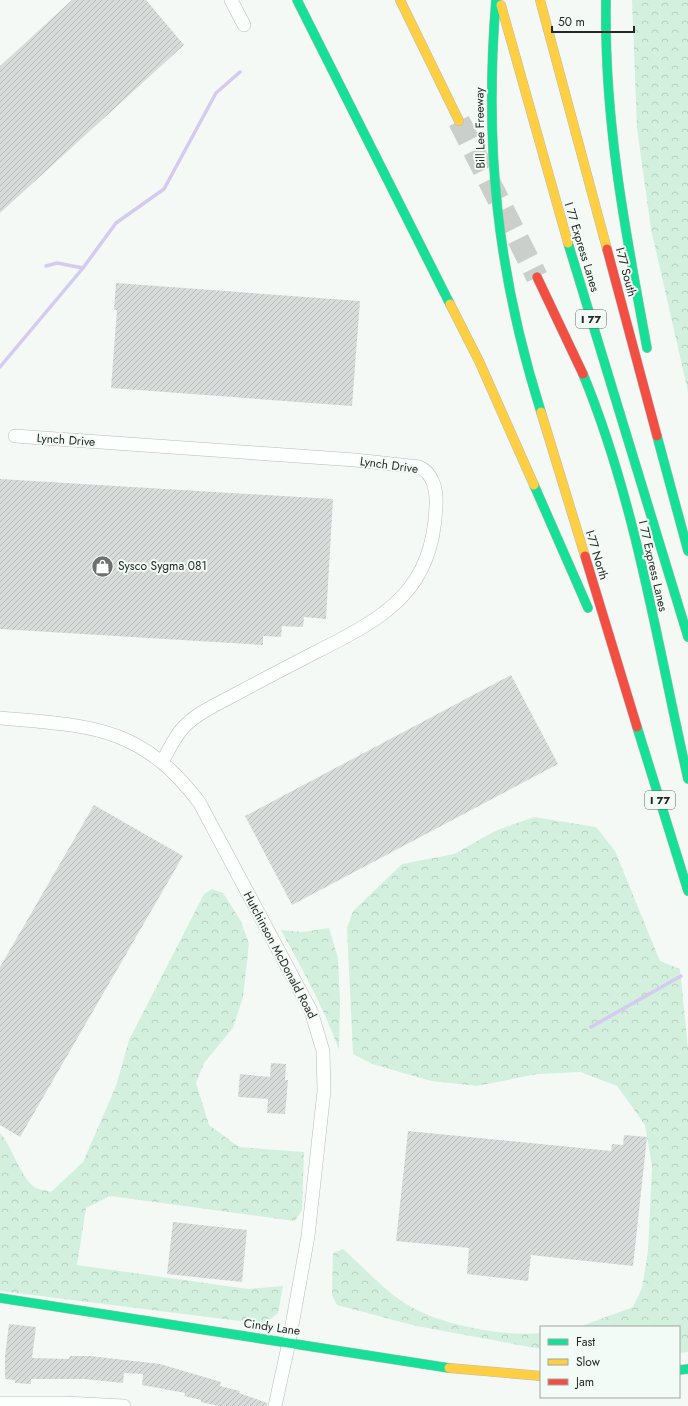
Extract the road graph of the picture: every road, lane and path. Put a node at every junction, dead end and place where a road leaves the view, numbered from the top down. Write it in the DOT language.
graph roads {
  1 [pos="231,0"];
  2 [pos="297,0"];
  3 [pos="400,0"];
  4 [pos="496,0"];
  5 [pos="499,0"];
  6 [pos="540,0"];
  7 [pos="606,0"];
  8 [pos="244,25"];
  9 [pos="459,121"];
  10 [pos="497,223"];
  11 [pos="537,277"];
  12 [pos="648,354"];
  13 [pos="658,400"];
  14 [pos="14,436"];
  15 [pos="683,534"];
  16 [pos="688,551"];
  17 [pos="591,614"];
  18 [pos="597,628"];
  19 [pos="688,637"];
  20 [pos="632,708"];
  21 [pos="0,718"];
  22 [pos="162,762"];
  23 [pos="688,779"];
  24 [pos="688,891"];
  25 [pos="0,1298"];
  26 [pos="290,1342"];
  27 [pos="540,1376"];
  28 [pos="0,1403"];
  29 [pos="124,1406"];
  30 [pos="275,1406"];
  1 -- 8 [label="street"];
  2 -- 17 [label="main road"];
  3 -- 9 [label="main road"];
  4 -- 10 [label="main road, Bill Lee Freeway / I 77"];
  5 -- 19 [label="main road, I 77 Express Lanes / I 77"];
  6 -- 15 [label="main road, I-77 South / I 77"];
  7 -- 12 [label="main road"];
  10 -- 20 [label="main road, I-77 North / I 77"];
  11 -- 23 [label="main road, I 77 Express Lanes / I 77"];
  13 -- 15 [label="main road"];
  14 -- 22 [label="street, Lynch Drive"];
  15 -- 16 [label="main road, I-77 South / I 77"];
  18 -- 20 [label="main road"];
  20 -- 24 [label="main road, I-77 North / I 77"];
  21 -- 22 [label="street, Hutchinson McDonald Road"];
  22 -- 26 [label="street, Hutchinson McDonald Road"];
  25 -- 26 [label="main road, Cindy Lane"];
  26 -- 27 [label="main road, Cindy Lane"];
  26 -- 30 [label="street, Hutchinson McDonald Road"];
  28 -- 29 [label="street"];
}
